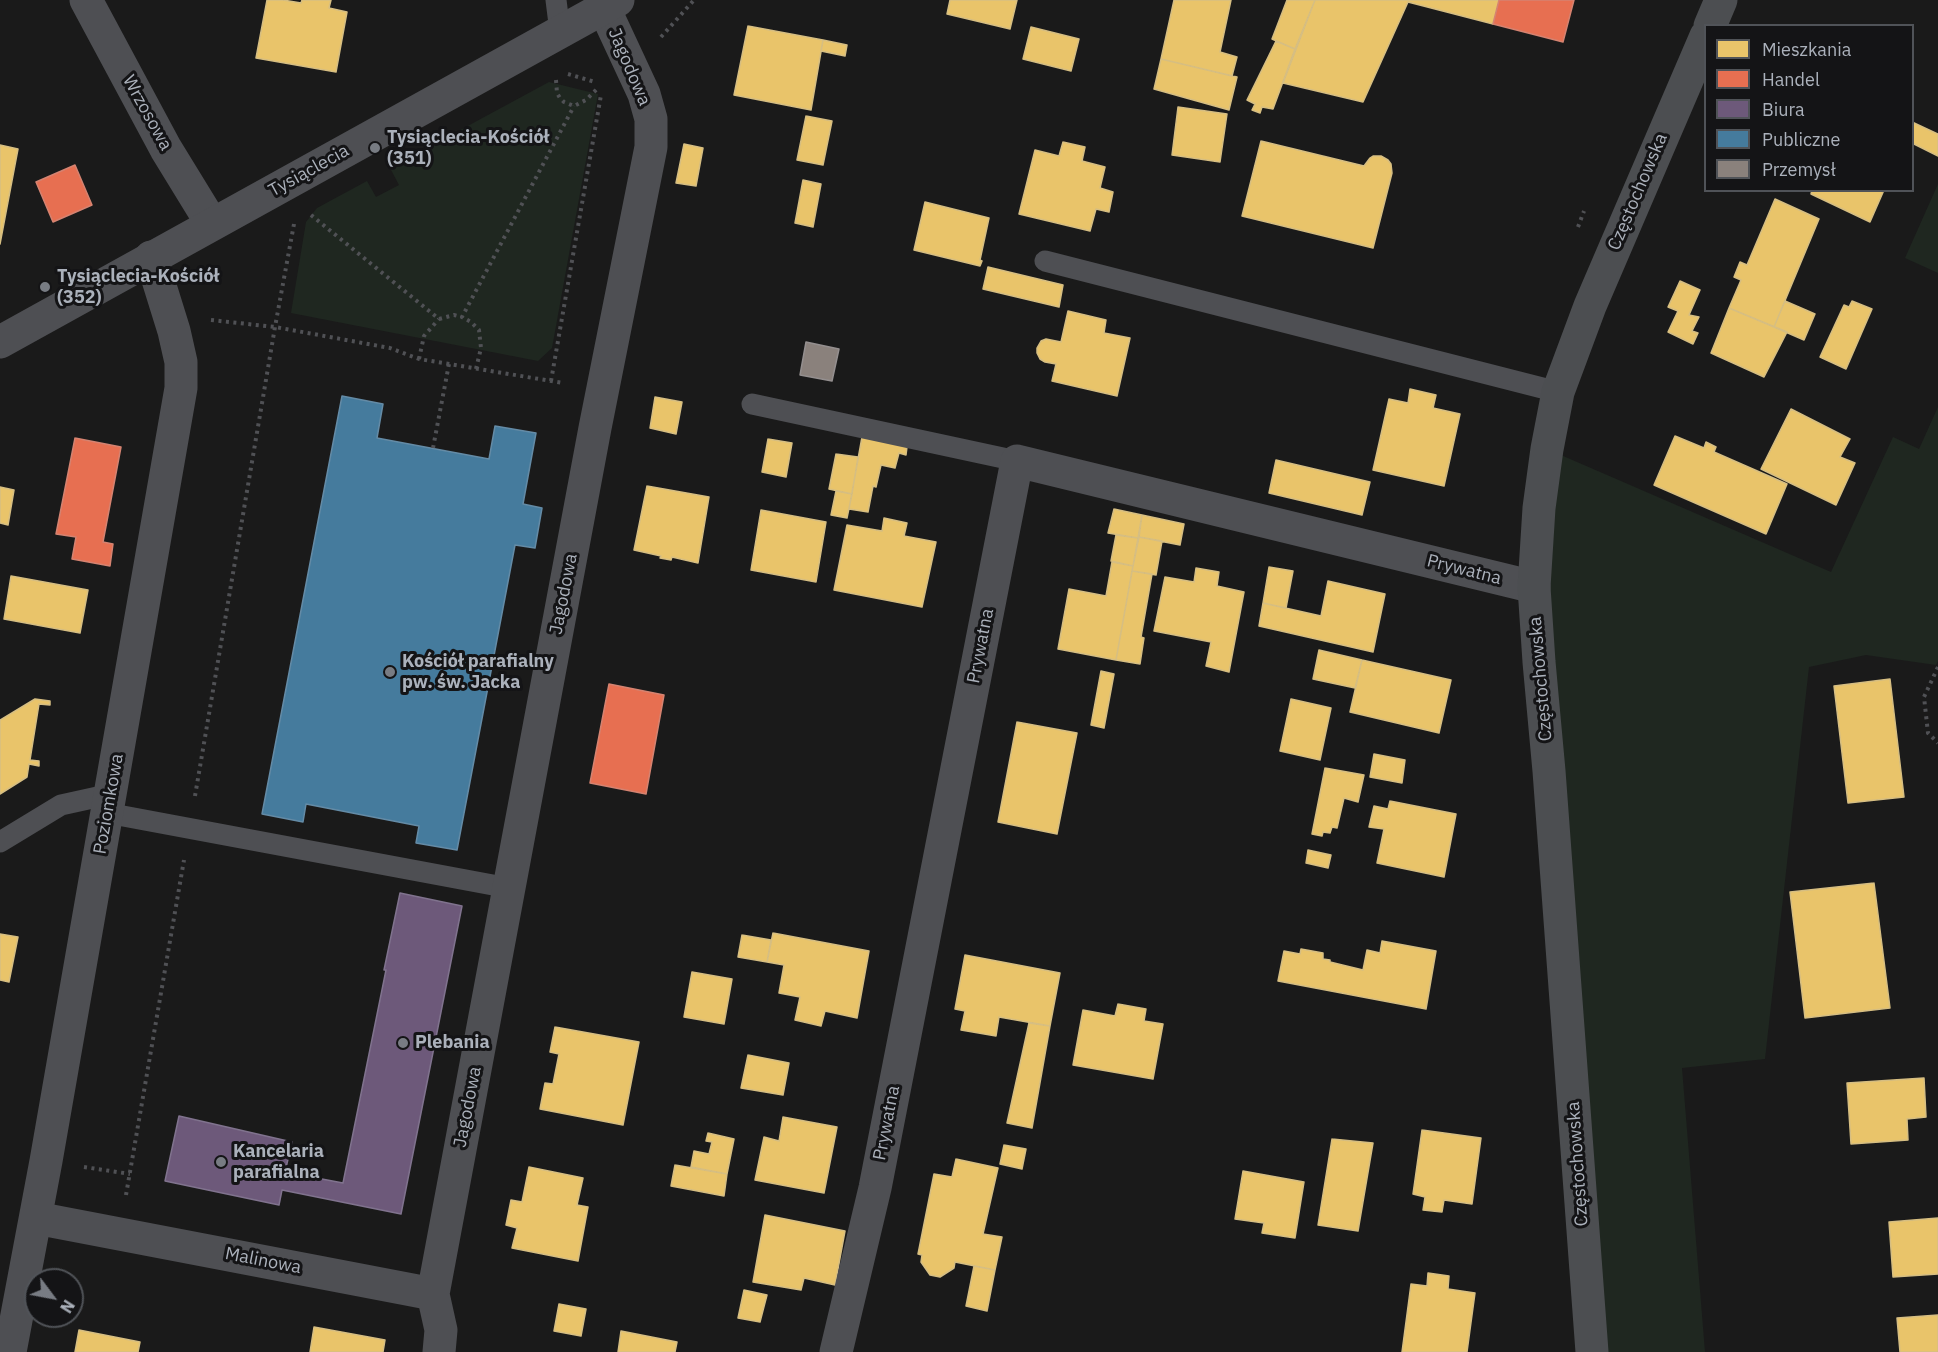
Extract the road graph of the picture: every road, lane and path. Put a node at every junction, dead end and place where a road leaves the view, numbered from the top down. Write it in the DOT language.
graph roads {
  1 [pos="86,0"];
  2 [pos="556,0"];
  3 [pos="694,0"];
  4 [pos="1721,0"];
  5 [pos="611,4"];
  6 [pos="1711,24"];
  7 [pos="560,32"];
  8 [pos="657,41"];
  9 [pos="1704,41"];
  10 [pos="603,84"];
  11 [pos="574,106"];
  12 [pos="307,212"];
  13 [pos="295,219"];
  14 [pos="212,224"];
  15 [pos="151,257"];
  16 [pos="1045,261"];
  17 [pos="462,317"];
  18 [pos="438,319"];
  19 [pos="205,320"];
  20 [pos="275,327"];
  21 [pos="0,342"];
  22 [pos="419,359"];
  23 [pos="449,364"];
  24 [pos="476,369"];
  25 [pos="551,381"];
  26 [pos="602,390"];
  27 [pos="1558,392"];
  28 [pos="752,404"];
  29 [pos="433,448"];
  30 [pos="1017,461"];
  31 [pos="1534,587"];
  32 [pos="1938,667"];
  33 [pos="1938,743"];
  34 [pos="109,804"];
  35 [pos="189,828"];
  36 [pos="0,842"];
  37 [pos="510,888"];
  38 [pos="46,1161"];
  39 [pos="130,1174"];
  40 [pos="36,1218"];
  41 [pos="120,1234"];
  42 [pos="433,1294"];
  43 [pos="10,1352"];
  44 [pos="439,1352"];
  45 [pos="836,1352"];
  46 [pos="1592,1352"];
  1 -- 14 [label="street, Wrzosowa"];
  2 -- 7 [label="lane"];
  3 -- 8 [label="path"];
  4 -- 6 [label="main road"];
  5 -- 7 [label="street, Tysiąclecia"];
  5 -- 26 [label="street, Jagodowa"];
  7 -- 14 [label="street, Tysiąclecia"];
  9 -- 27 [label="main road, Częstochowska"];
  10 -- 11 [label="path"];
  10 -- 11 [label="path"];
  10 -- 25 [label="path"];
  11 -- 17 [label="path"];
  12 -- 18 [label="path"];
  13 -- 20 [label="path"];
  14 -- 15 [label="street, Tysiąclecia"];
  15 -- 21 [label="street, Tysiąclecia"];
  15 -- 34 [label="street, Poziomkowa"];
  16 -- 27 [label="lane"];
  17 -- 18 [label="path"];
  17 -- 24 [label="path"];
  18 -- 22 [label="path"];
  19 -- 20 [label="path"];
  20 -- 22 [label="path"];
  20 -- 35 [label="path"];
  22 -- 23 [label="path"];
  23 -- 24 [label="path"];
  23 -- 29 [label="path"];
  24 -- 25 [label="path"];
  25 -- 26 [label="path"];
  26 -- 37 [label="street, Jagodowa"];
  27 -- 31 [label="main road, Częstochowska"];
  28 -- 30 [label="lane"];
  30 -- 31 [label="street, Prywatna"];
  30 -- 45 [label="street, Prywatna"];
  31 -- 46 [label="main road, Częstochowska"];
  32 -- 33 [label="path"];
  34 -- 35 [label="lane"];
  34 -- 36 [label="lane"];
  34 -- 38 [label="street, Poziomkowa"];
  35 -- 37 [label="lane"];
  35 -- 39 [label="path"];
  37 -- 42 [label="street, Jagodowa"];
  38 -- 39 [label="path"];
  38 -- 40 [label="street, Poziomkowa"];
  39 -- 41 [label="path"];
  40 -- 41 [label="street, Malinowa"];
  40 -- 43 [label="street, Poziomkowa"];
  41 -- 42 [label="street, Malinowa"];
  42 -- 44 [label="street"];
}
